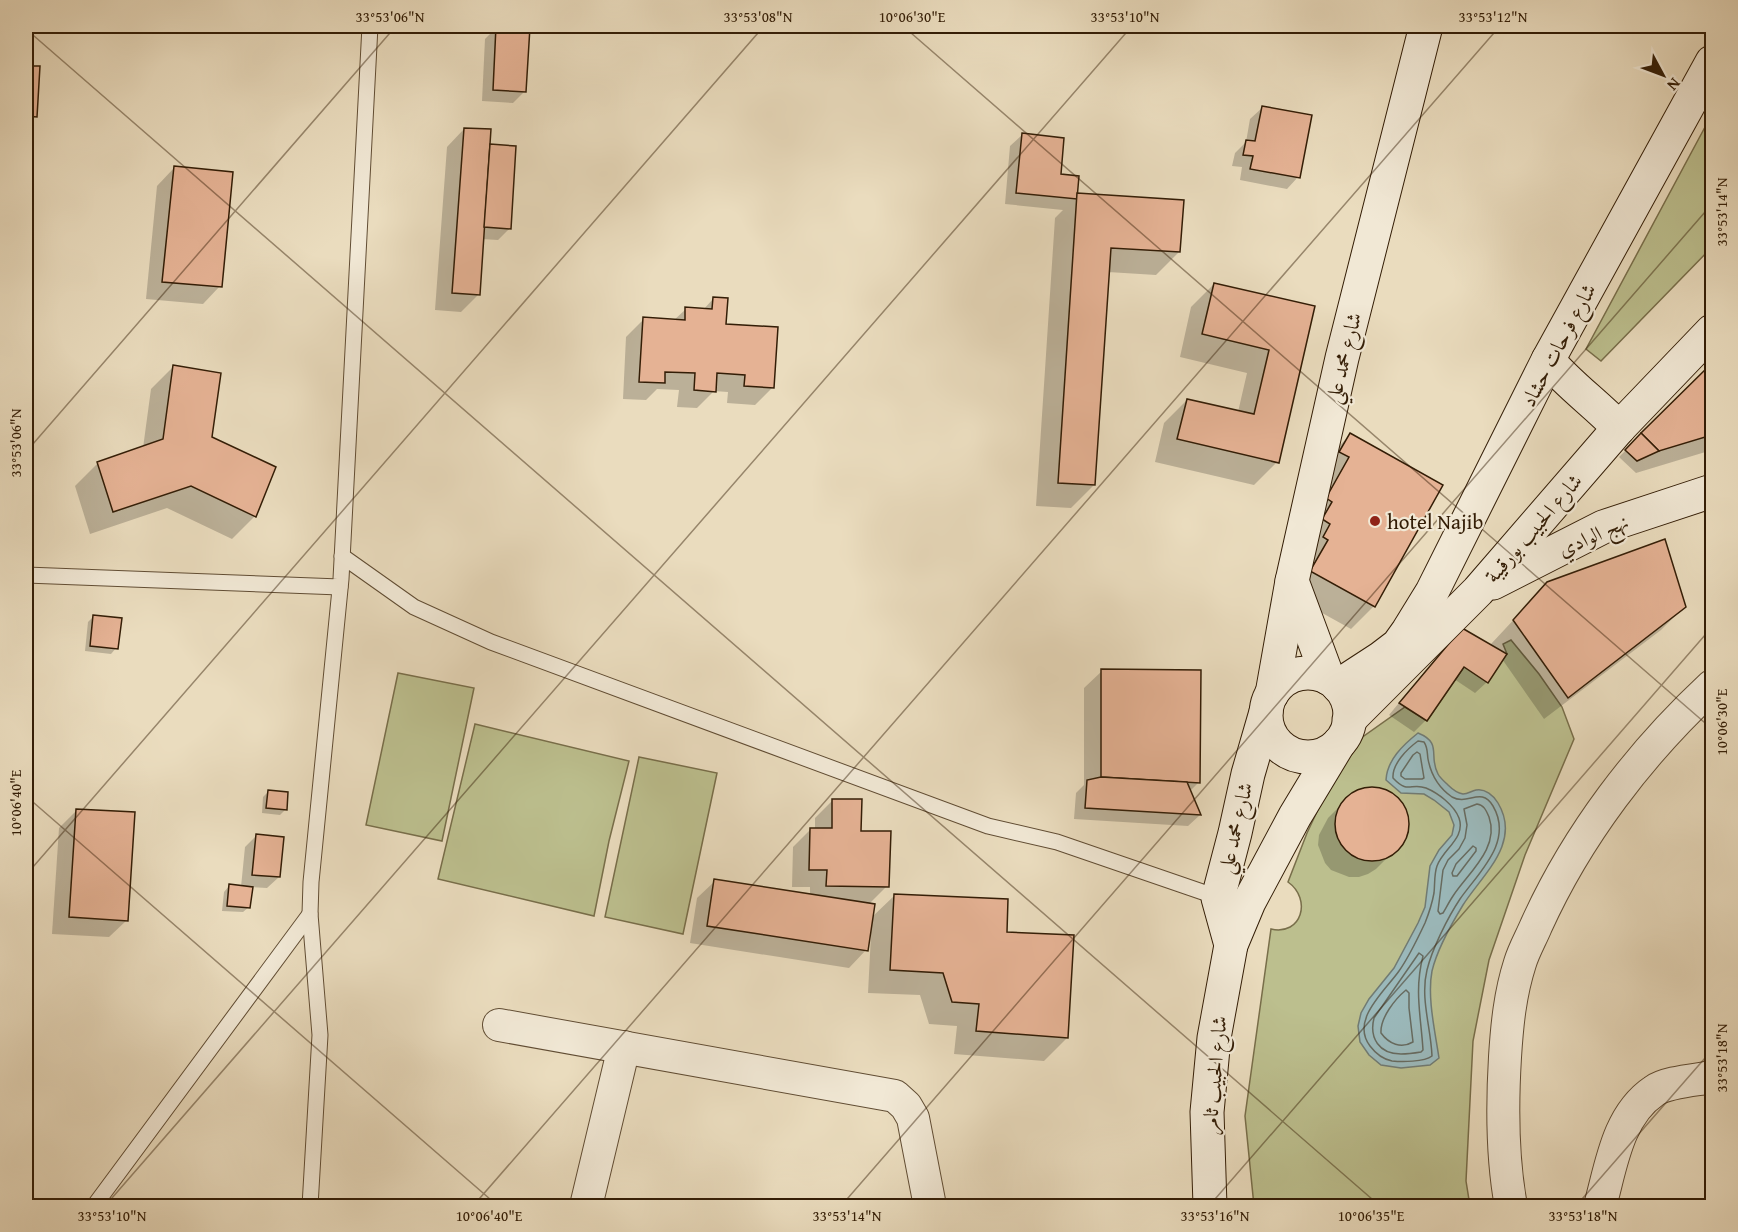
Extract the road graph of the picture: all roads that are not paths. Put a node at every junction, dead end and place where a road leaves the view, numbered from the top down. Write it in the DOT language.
graph roads {
  1 [pos="370,26"];
  2 [pos="1426,26"];
  3 [pos="1713,62"];
  4 [pos="1713,332"];
  5 [pos="1548,360"];
  6 [pos="1619,428"];
  7 [pos="1713,491"];
  8 [pos="342,556"];
  9 [pos="26,575"];
  10 [pos="1292,581"];
  11 [pos="340,587"];
  12 [pos="1478,591"];
  13 [pos="1333,682"];
  14 [pos="1713,686"];
  15 [pos="1269,703"];
  16 [pos="1344,732"];
  17 [pos="1234,900"];
  18 [pos="310,914"];
  19 [pos="1231,945"];
  20 [pos="500,1025"];
  21 [pos="624,1047"];
  22 [pos="1713,1077"];
  23 [pos="94,1206"];
  24 [pos="310,1206"];
  25 [pos="586,1206"];
  26 [pos="930,1206"];
  27 [pos="1210,1206"];
  28 [pos="1511,1206"];
  29 [pos="1600,1206"];
  1 -- 8 [label="lane"];
  2 -- 10 [label="street, شارع محمد علي"];
  3 -- 5 [label="street, شارع فرحات حشاد"];
  4 -- 6 [label="street, شارع الحبيب بورقيبة"];
  5 -- 6 [label="street"];
  5 -- 13 [label="street, شارع فرحات حشاد"];
  6 -- 12 [label="street, شارع الحبيب بورقيبة"];
  7 -- 12 [label="street, نهج الوادي"];
  8 -- 11 [label="lane"];
  8 -- 17 [label="lane"];
  9 -- 11 [label="lane"];
  10 -- 13 [label="street"];
  10 -- 15 [label="street, شارع محمد علي"];
  11 -- 18 [label="lane"];
  12 -- 16 [label="street, شارع الحبيب بورقيبة"];
  13 -- 15 [label="street"];
  13 -- 16 [label="street"];
  14 -- 28 [label="street"];
  15 -- 16 [label="street"];
  15 -- 17 [label="street, شارع محمد علي"];
  16 -- 17 [label="street, شارع الحبيب بورقيبة"];
  17 -- 19 [label="street, شارع الحبيب بورقيبة"];
  18 -- 23 [label="lane"];
  18 -- 24 [label="lane"];
  19 -- 27 [label="street, شارع الحبيب ثامر"];
  20 -- 21 [label="street"];
  21 -- 25 [label="street"];
  21 -- 26 [label="street"];
  22 -- 29 [label="street"];
}
